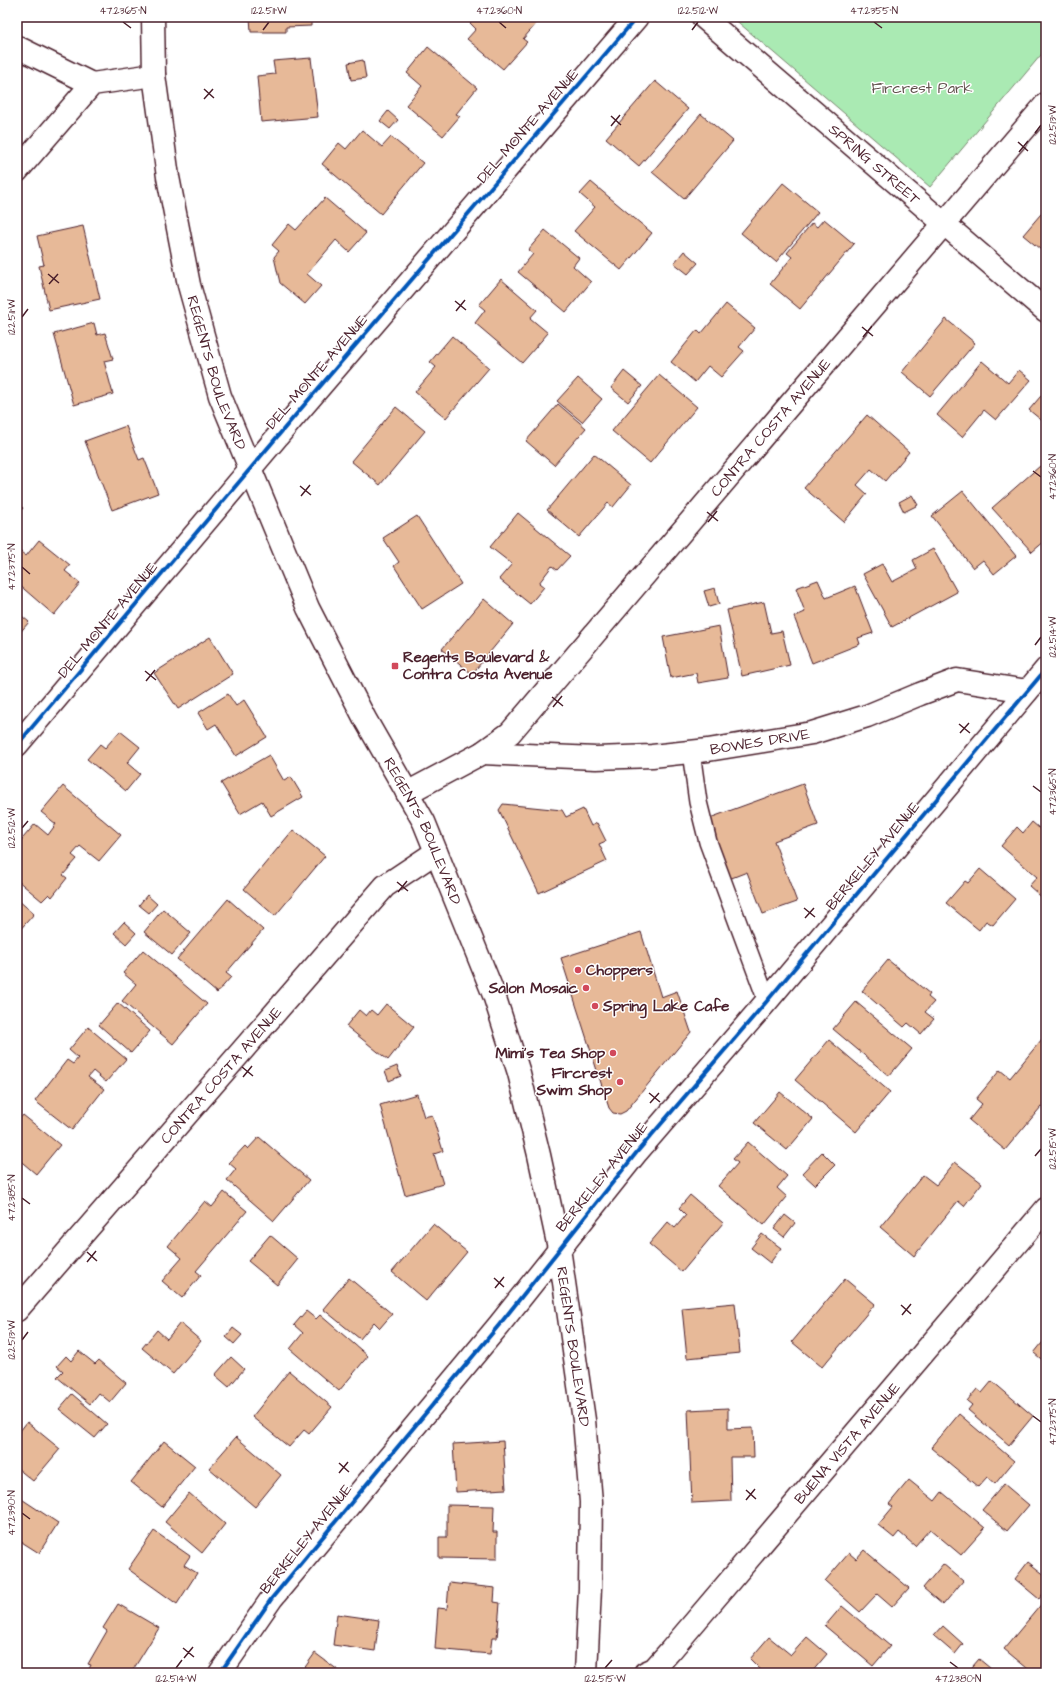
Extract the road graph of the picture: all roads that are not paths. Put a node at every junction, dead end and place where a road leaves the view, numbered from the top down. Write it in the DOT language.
graph roads {
  1 [pos="153,17"];
  2 [pos="638,17"];
  3 [pos="703,17"];
  4 [pos="17,47"];
  5 [pos="154,75"];
  6 [pos="92,84"];
  7 [pos="1046,104"];
  8 [pos="17,171"];
  9 [pos="943,224"];
  10 [pos="1046,311"];
  11 [pos="250,469"];
  12 [pos="1046,670"];
  13 [pos="1027,691"];
  14 [pos="17,745"];
  15 [pos="691,752"];
  16 [pos="482,753"];
  17 [pos="407,793"];
  18 [pos="436,852"];
  19 [pos="767,1001"];
  20 [pos="1046,1209"];
  21 [pos="559,1248"];
  22 [pos="17,1310"];
  23 [pos="220,1673"];
  24 [pos="586,1673"];
  25 [pos="645,1673"];
  1 -- 5 [label="street, REGENTS BOULEVARD"];
  2 -- 11 [label="street, DEL MONTE AVENUE"];
  3 -- 9 [label="street, SPRING STREET"];
  4 -- 6 [label="street"];
  5 -- 6 [label="street"];
  5 -- 11 [label="street, REGENTS BOULEVARD"];
  6 -- 8 [label="street"];
  7 -- 9 [label="street, CONTRA COSTA AVENUE"];
  9 -- 10 [label="street, SPRING STREET"];
  9 -- 16 [label="street, CONTRA COSTA AVENUE"];
  11 -- 14 [label="street, DEL MONTE AVENUE"];
  11 -- 17 [label="street, REGENTS BOULEVARD"];
  12 -- 13 [label="street, BERKELEY AVENUE"];
  13 -- 15 [label="street, BOWES DRIVE"];
  13 -- 19 [label="street, BERKELEY AVENUE"];
  15 -- 16 [label="street, BOWES DRIVE"];
  15 -- 19 [label="lane"];
  16 -- 17 [label="street, CONTRA COSTA AVENUE"];
  17 -- 18 [label="street, REGENTS BOULEVARD"];
  18 -- 21 [label="street, REGENTS BOULEVARD"];
  18 -- 22 [label="street, CONTRA COSTA AVENUE"];
  19 -- 21 [label="street, BERKELEY AVENUE"];
  20 -- 25 [label="street, BUENA VISTA AVENUE"];
  21 -- 23 [label="street, BERKELEY AVENUE"];
  21 -- 24 [label="street, REGENTS BOULEVARD"];
}
